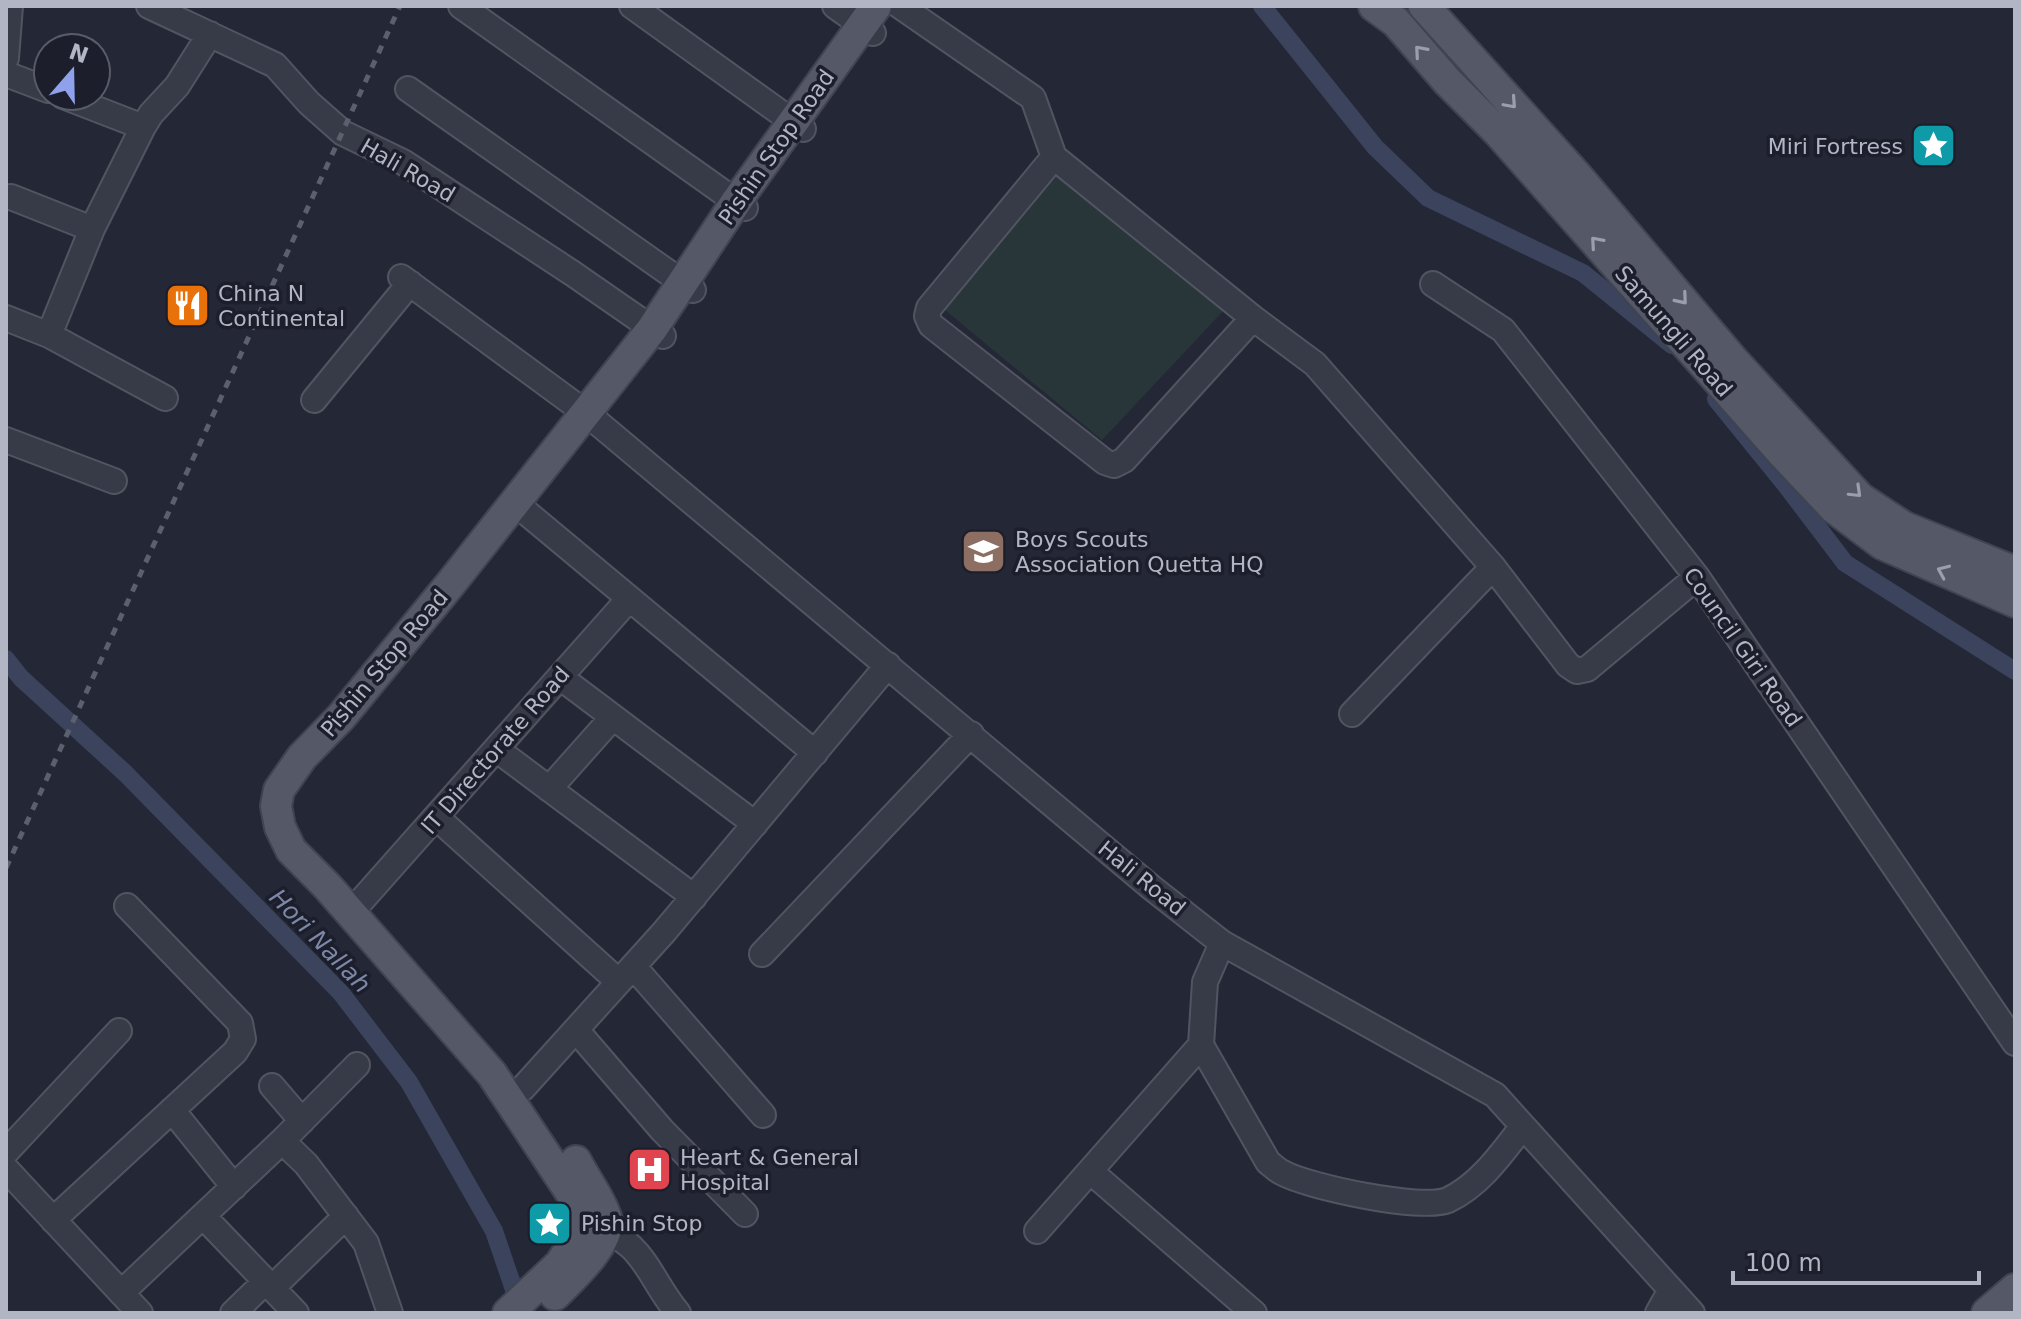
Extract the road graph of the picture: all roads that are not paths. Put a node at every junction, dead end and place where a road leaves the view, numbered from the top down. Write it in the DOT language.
graph roads {
  1 [pos="10,6"];
  2 [pos="461,6"];
  3 [pos="632,6"];
  4 [pos="835,6"];
  5 [pos="893,6"];
  6 [pos="900,6"];
  7 [pos="153,7"];
  8 [pos="1386,11"];
  9 [pos="1433,12"];
  10 [pos="871,21"];
  11 [pos="210,34"];
  12 [pos="6,58"];
  13 [pos="6,74"];
  14 [pos="32,84"];
  15 [pos="408,89"];
  16 [pos="104,112"];
  17 [pos="799,126"];
  18 [pos="143,127"];
  19 [pos="1054,157"];
  20 [pos="11,197"];
  21 [pos="740,205"];
  22 [pos="92,229"];
  23 [pos="1433,284"];
  24 [pos="688,287"];
  25 [pos="6,318"];
  26 [pos="1253,318"];
  27 [pos="657,333"];
  28 [pos="49,335"];
  29 [pos="165,398"];
  30 [pos="314,400"];
  31 [pos="592,418"];
  32 [pos="6,440"];
  33 [pos="114,481"];
  34 [pos="523,508"];
  35 [pos="1493,567"];
  36 [pos="2015,572"];
  37 [pos="1697,577"];
  38 [pos="628,600"];
  39 [pos="2015,602"];
  40 [pos="888,665"];
  41 [pos="560,677"];
  42 [pos="1352,714"];
  43 [pos="613,717"];
  44 [pos="971,734"];
  45 [pos="496,749"];
  46 [pos="815,753"];
  47 [pos="549,789"];
  48 [pos="436,817"];
  49 [pos="755,824"];
  50 [pos="694,897"];
  51 [pos="362,900"];
  52 [pos="127,906"];
  53 [pos="1222,943"];
  54 [pos="762,954"];
  55 [pos="626,974"];
  56 [pos="576,1030"];
  57 [pos="119,1031"];
  58 [pos="2015,1043"];
  59 [pos="1201,1045"];
  60 [pos="357,1065"];
  61 [pos="272,1086"];
  62 [pos="523,1088"];
  63 [pos="172,1110"];
  64 [pos="763,1115"];
  65 [pos="302,1121"];
  66 [pos="1523,1126"];
  67 [pos="282,1141"];
  68 [pos="6,1152"];
  69 [pos="6,1169"];
  70 [pos="1090,1171"];
  71 [pos="234,1187"];
  72 [pos="745,1214"];
  73 [pos="203,1216"];
  74 [pos="346,1216"];
  75 [pos="53,1220"];
  76 [pos="593,1227"];
  77 [pos="1037,1231"];
  78 [pos="269,1284"];
  79 [pos="2015,1289"];
  80 [pos="1671,1290"];
  81 [pos="121,1293"];
  82 [pos="519,1312"];
  83 [pos="140,1313"];
  84 [pos="233,1313"];
  85 [pos="296,1313"];
  86 [pos="390,1313"];
  87 [pos="678,1313"];
  88 [pos="1254,1313"];
  89 [pos="1658,1313"];
  90 [pos="1692,1313"];
  91 [pos="1987,1313"];
  1 -- 12 [label="street"];
  2 -- 21 [label="street"];
  3 -- 17 [label="street"];
  4 -- 10 [label="street"];
  5 -- 10 [label="main road, Pishin Stop Road"];
  6 -- 19 [label="street"];
  7 -- 11 [label="street, Hali Road"];
  39 -- 8 [label="main road, Samungli Road, one-way"];
  9 -- 36 [label="main road, Samungli Road, one-way"];
  10 -- 17 [label="main road, Pishin Stop Road"];
  11 -- 18 [label="street"];
  11 -- 27 [label="street, Hali Road"];
  13 -- 14 [label="street"];
  15 -- 24 [label="street"];
  16 -- 18 [label="street"];
  17 -- 21 [label="main road, Pishin Stop Road"];
  18 -- 22 [label="street"];
  19 -- 26 [label="street"];
  19 -- 26 [label="street"];
  20 -- 22 [label="street"];
  21 -- 24 [label="main road, Pishin Stop Road"];
  22 -- 28 [label="street"];
  23 -- 37 [label="street, Council Giri Road"];
  24 -- 27 [label="main road, Pishin Stop Road"];
  25 -- 28 [label="street"];
  26 -- 35 [label="street"];
  27 -- 31 [label="main road, Pishin Stop Road"];
  28 -- 29 [label="street"];
  30 -- 31 [label="street, Hali Road"];
  31 -- 34 [label="main road, Pishin Stop Road"];
  31 -- 40 [label="street, Hali Road"];
  32 -- 33 [label="street"];
  34 -- 38 [label="street"];
  34 -- 51 [label="main road, Pishin Stop Road"];
  34 -- 76 [label="main road, Pishin Stop Road"];
  35 -- 37 [label="street"];
  35 -- 42 [label="street"];
  37 -- 58 [label="street, Council Giri Road"];
  38 -- 41 [label="street, IT Directorate Road"];
  38 -- 46 [label="street"];
  40 -- 44 [label="street, Hali Road"];
  40 -- 46 [label="street"];
  41 -- 43 [label="street"];
  41 -- 45 [label="street, IT Directorate Road"];
  43 -- 47 [label="street"];
  43 -- 49 [label="street"];
  44 -- 53 [label="street, Hali Road"];
  44 -- 54 [label="street"];
  45 -- 47 [label="street"];
  45 -- 48 [label="street, IT Directorate Road"];
  46 -- 49 [label="street"];
  47 -- 50 [label="street"];
  48 -- 51 [label="street, IT Directorate Road"];
  48 -- 55 [label="street"];
  49 -- 50 [label="street"];
  50 -- 55 [label="street"];
  51 -- 62 [label="main road, Pishin Stop Road"];
  52 -- 63 [label="street"];
  53 -- 59 [label="street"];
  53 -- 66 [label="street, Hali Road"];
  55 -- 56 [label="street"];
  55 -- 64 [label="street"];
  56 -- 62 [label="street"];
  56 -- 72 [label="street"];
  57 -- 68 [label="street"];
  59 -- 66 [label="street"];
  59 -- 70 [label="street"];
  60 -- 65 [label="street"];
  61 -- 65 [label="street"];
  62 -- 76 [label="main road, Pishin Stop Road"];
  63 -- 71 [label="street"];
  63 -- 75 [label="street"];
  65 -- 67 [label="street"];
  66 -- 80 [label="street, Hali Road"];
  67 -- 71 [label="street"];
  67 -- 74 [label="street"];
  69 -- 75 [label="street"];
  70 -- 77 [label="street"];
  70 -- 88 [label="street"];
  71 -- 73 [label="street"];
  73 -- 78 [label="street"];
  73 -- 81 [label="street"];
  74 -- 78 [label="street"];
  74 -- 86 [label="street"];
  75 -- 81 [label="street"];
  76 -- 82 [label="main road"];
  76 -- 82 [label="main road"];
  76 -- 87 [label="street"];
  78 -- 84 [label="street"];
  78 -- 85 [label="street"];
  79 -- 91 [label="main road"];
  80 -- 89 [label="street"];
  80 -- 90 [label="street, Hali Road"];
  81 -- 83 [label="street"];
}
